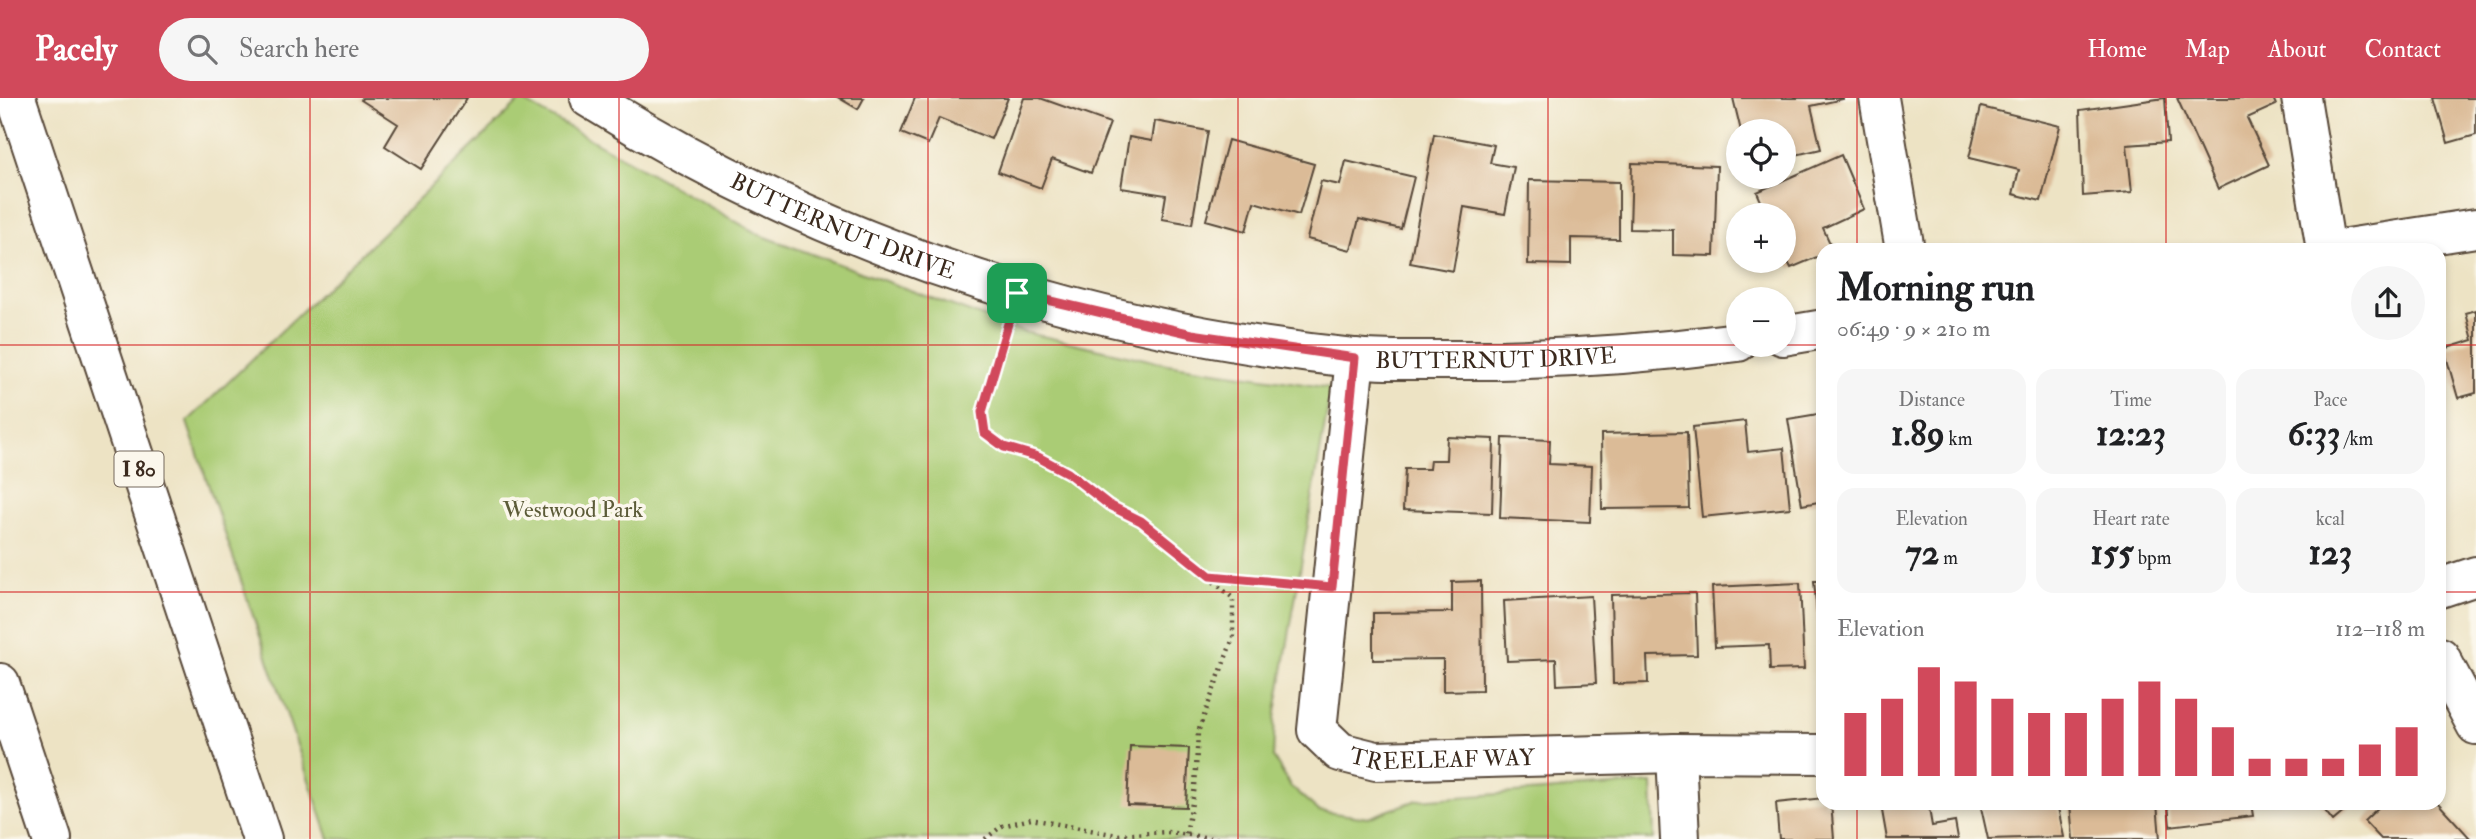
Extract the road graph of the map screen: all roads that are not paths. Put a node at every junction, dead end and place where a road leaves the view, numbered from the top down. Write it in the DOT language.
graph roads {
  1 [pos="16,98"];
  2 [pos="589,98"];
  3 [pos="1879,98"];
  4 [pos="2301,98"];
  5 [pos="2476,228"];
  6 [pos="1904,243"];
  7 [pos="2325,243"];
  8 [pos="2379,243"];
  9 [pos="1816,330"];
  10 [pos="1796,334"];
  11 [pos="1726,344"];
  12 [pos="1355,358"];
  13 [pos="2476,576"];
  14 [pos="2446,586"];
  15 [pos="2446,668"];
  16 [pos="0,683"];
  17 [pos="2476,725"];
  18 [pos="1676,753"];
  19 [pos="1816,754"];
  20 [pos="52,839"];
  21 [pos="261,839"];
  22 [pos="1680,839"];
  1 -- 21 [label="main road, I 80"];
  2 -- 12 [label="main road, BUTTERNUT DRIVE"];
  3 -- 6 [label="main road"];
  4 -- 7 [label="main road"];
  5 -- 8 [label="main road"];
  9 -- 10 [label="main road"];
  11 -- 12 [label="main road, BUTTERNUT DRIVE"];
  12 -- 18 [label="main road, TREELEAF WAY"];
  13 -- 14 [label="main road"];
  15 -- 17 [label="main road"];
  16 -- 20 [label="main road"];
  18 -- 19 [label="main road, TREELEAF WAY"];
  18 -- 22 [label="main road"];
}
